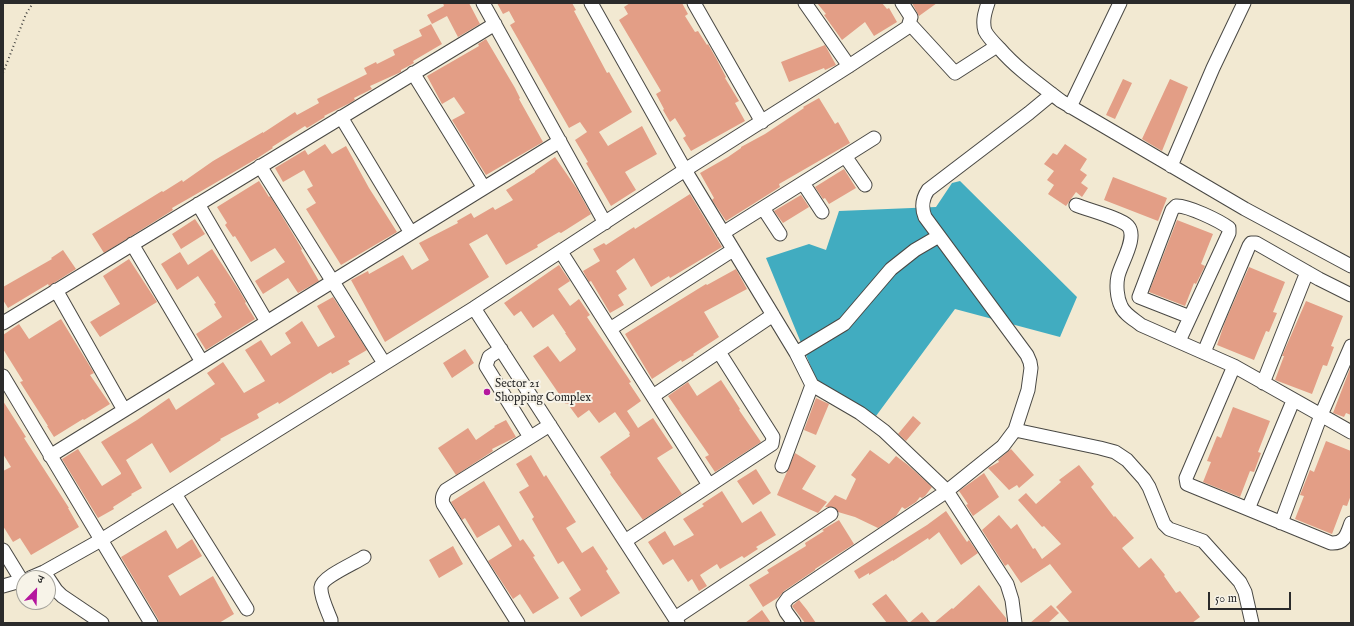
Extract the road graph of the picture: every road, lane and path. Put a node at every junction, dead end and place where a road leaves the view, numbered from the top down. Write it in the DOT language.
graph roads {
  1 [pos="33,3"];
  2 [pos="483,3"];
  3 [pos="591,3"];
  4 [pos="694,3"];
  5 [pos="805,3"];
  6 [pos="902,3"];
  7 [pos="988,3"];
  8 [pos="1120,3"];
  9 [pos="1244,3"];
  10 [pos="495,24"];
  11 [pos="910,24"];
  12 [pos="997,46"];
  13 [pos="849,66"];
  14 [pos="3,73"];
  15 [pos="413,73"];
  16 [pos="1052,94"];
  17 [pos="1070,107"];
  18 [pos="341,117"];
  19 [pos="762,122"];
  20 [pos="874,138"];
  21 [pos="560,141"];
  22 [pos="845,156"];
  23 [pos="260,166"];
  24 [pos="1171,166"];
  25 [pos="685,170"];
  26 [pos="803,182"];
  27 [pos="865,185"];
  28 [pos="484,188"];
  29 [pos="198,204"];
  30 [pos="1076,205"];
  31 [pos="763,208"];
  32 [pos="822,212"];
  33 [pos="605,223"];
  34 [pos="410,233"];
  35 [pos="723,233"];
  36 [pos="780,234"];
  37 [pos="939,236"];
  38 [pos="132,244"];
  39 [pos="733,250"];
  40 [pos="561,252"];
  41 [pos="1351,266"];
  42 [pos="1307,272"];
  43 [pos="332,281"];
  44 [pos="56,290"];
  45 [pos="1351,295"];
  46 [pos="474,308"];
  47 [pos="773,315"];
  48 [pos="1190,317"];
  49 [pos="267,322"];
  50 [pos="3,323"];
  51 [pos="610,329"];
  52 [pos="1179,341"];
  53 [pos="1351,346"];
  54 [pos="501,349"];
  55 [pos="719,352"];
  56 [pos="1204,352"];
  57 [pos="796,353"];
  58 [pos="202,362"];
  59 [pos="384,364"];
  60 [pos="1234,366"];
  61 [pos="3,376"];
  62 [pos="1263,383"];
  63 [pos="812,385"];
  64 [pos="652,396"];
  65 [pos="1294,401"];
  66 [pos="124,410"];
  67 [pos="1321,416"];
  68 [pos="550,425"];
  69 [pos="1015,430"];
  70 [pos="1351,432"];
  71 [pos="530,437"];
  72 [pos="773,440"];
  73 [pos="790,442"];
  74 [pos="50,456"];
  75 [pos="782,466"];
  76 [pos="709,485"];
  77 [pos="947,491"];
  78 [pos="175,494"];
  79 [pos="1248,509"];
  80 [pos="830,514"];
  81 [pos="1280,523"];
  82 [pos="1351,523"];
  83 [pos="101,540"];
  84 [pos="625,541"];
  85 [pos="3,550"];
  86 [pos="364,557"];
  87 [pos="18,570"];
  88 [pos="56,570"];
  89 [pos="16,582"];
  90 [pos="3,586"];
  91 [pos="56,590"];
  92 [pos="247,609"];
  93 [pos="676,620"];
  94 [pos="102,623"];
  95 [pos="151,623"];
  96 [pos="331,623"];
  97 [pos="518,623"];
  98 [pos="794,623"];
  99 [pos="1015,623"];
  100 [pos="1252,623"];
  1 -- 14 [label="path"];
  2 -- 10 [label="street"];
  3 -- 25 [label="street"];
  4 -- 19 [label="street"];
  5 -- 13 [label="street"];
  6 -- 11 [label="street"];
  7 -- 12 [label="street"];
  8 -- 17 [label="street"];
  9 -- 24 [label="street"];
  10 -- 15 [label="street"];
  10 -- 21 [label="street"];
  11 -- 12 [label="street"];
  11 -- 13 [label="street"];
  12 -- 16 [label="street"];
  13 -- 19 [label="street"];
  15 -- 18 [label="street"];
  15 -- 28 [label="street"];
  16 -- 17 [label="street"];
  16 -- 37 [label="street"];
  17 -- 24 [label="street"];
  18 -- 23 [label="street"];
  18 -- 34 [label="street"];
  19 -- 25 [label="street"];
  20 -- 22 [label="street"];
  21 -- 28 [label="street"];
  21 -- 33 [label="street"];
  22 -- 26 [label="street"];
  22 -- 27 [label="street"];
  23 -- 29 [label="street"];
  23 -- 43 [label="street"];
  24 -- 41 [label="street"];
  25 -- 33 [label="street"];
  25 -- 35 [label="street"];
  26 -- 31 [label="street"];
  26 -- 32 [label="street"];
  28 -- 34 [label="street"];
  29 -- 38 [label="street"];
  29 -- 49 [label="street"];
  30 -- 52 [label="street"];
  31 -- 35 [label="street"];
  31 -- 36 [label="street"];
  33 -- 40 [label="street"];
  34 -- 43 [label="street"];
  35 -- 39 [label="street"];
  37 -- 57 [label="street"];
  37 -- 69 [label="street"];
  38 -- 44 [label="street"];
  38 -- 58 [label="street"];
  39 -- 47 [label="street"];
  39 -- 51 [label="street"];
  40 -- 46 [label="street"];
  40 -- 51 [label="street"];
  42 -- 45 [label="street"];
  42 -- 56 [label="street"];
  42 -- 62 [label="street"];
  43 -- 49 [label="street"];
  43 -- 59 [label="street"];
  44 -- 50 [label="street"];
  44 -- 66 [label="street"];
  46 -- 54 [label="street"];
  46 -- 59 [label="street"];
  47 -- 55 [label="street"];
  47 -- 57 [label="street"];
  48 -- 48 [label="street"];
  48 -- 52 [label="street"];
  49 -- 58 [label="street"];
  51 -- 64 [label="street"];
  52 -- 56 [label="street"];
  53 -- 67 [label="street"];
  54 -- 68 [label="street"];
  54 -- 71 [label="street"];
  55 -- 64 [label="street"];
  55 -- 72 [label="street"];
  56 -- 60 [label="street"];
  57 -- 63 [label="street"];
  58 -- 66 [label="street"];
  59 -- 78 [label="street"];
  60 -- 62 [label="street"];
  60 -- 79 [label="street"];
  61 -- 74 [label="street"];
  62 -- 65 [label="street"];
  63 -- 73 [label="street"];
  63 -- 77 [label="street"];
  64 -- 76 [label="street"];
  65 -- 67 [label="street"];
  65 -- 79 [label="street"];
  66 -- 74 [label="street"];
  67 -- 70 [label="street"];
  67 -- 81 [label="street"];
  68 -- 71 [label="street"];
  68 -- 84 [label="street"];
  69 -- 77 [label="street"];
  69 -- 100 [label="street"];
  71 -- 97 [label="street"];
  72 -- 73 [label="street"];
  72 -- 76 [label="street"];
  73 -- 75 [label="street"];
  74 -- 83 [label="street"];
  76 -- 84 [label="street"];
  77 -- 98 [label="street"];
  77 -- 99 [label="street"];
  78 -- 83 [label="street"];
  78 -- 92 [label="street"];
  79 -- 81 [label="street"];
  80 -- 93 [label="street"];
  81 -- 82 [label="street"];
  83 -- 88 [label="street"];
  83 -- 95 [label="street"];
  84 -- 93 [label="street"];
  85 -- 87 [label="street"];
  86 -- 96 [label="street"];
  89 -- 90 [label="street"];
  91 -- 94 [label="street"];
}
